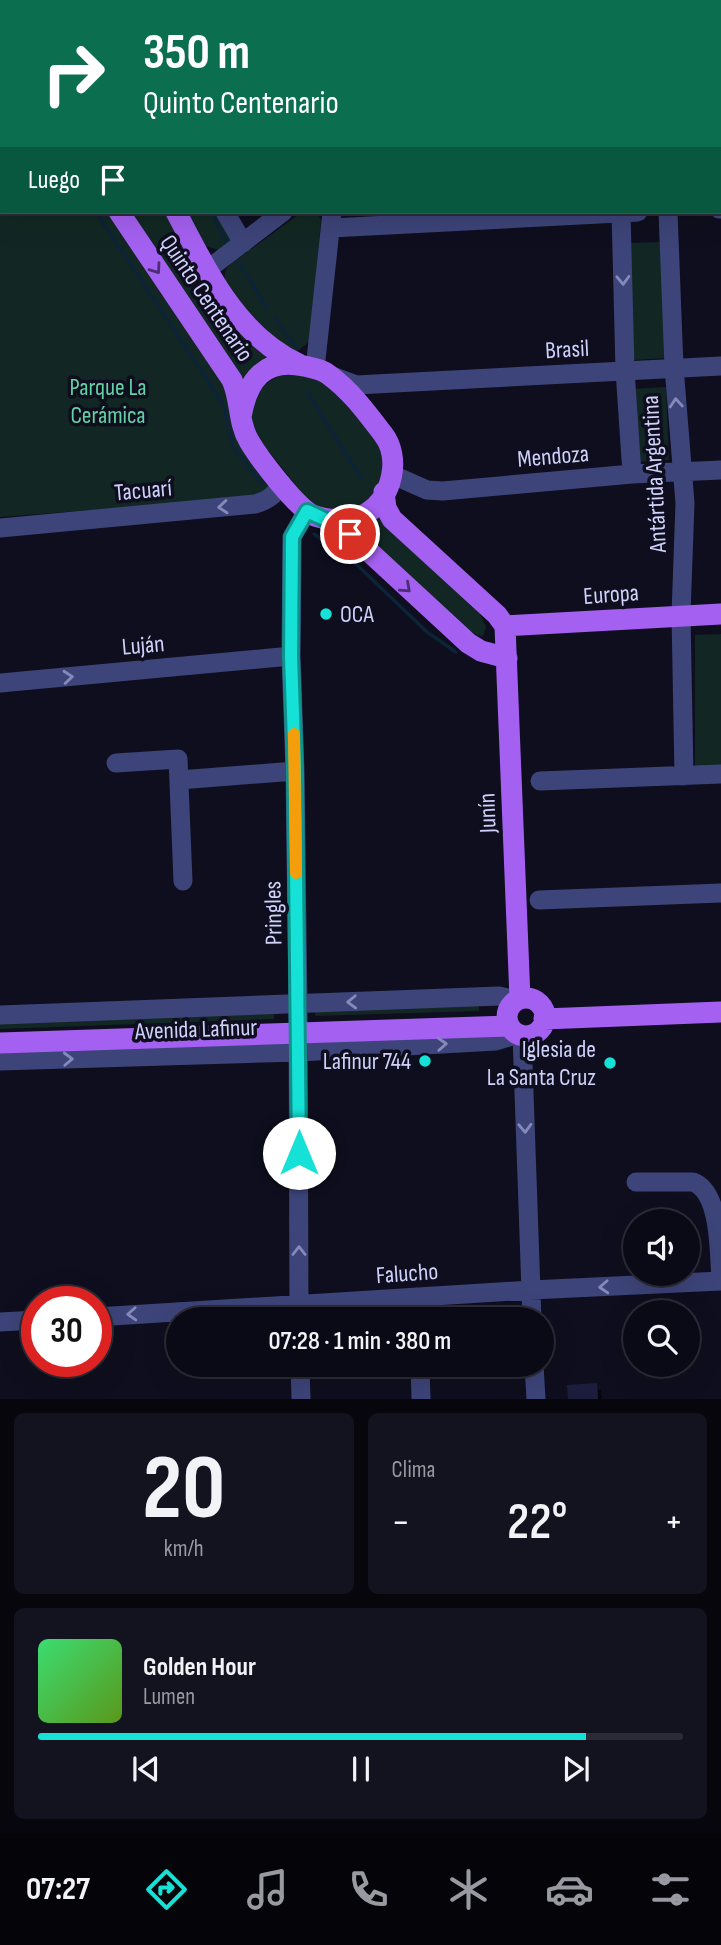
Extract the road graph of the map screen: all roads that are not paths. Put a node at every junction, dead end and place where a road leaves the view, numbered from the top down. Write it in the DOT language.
graph roads {
  1 [pos="120,214"];
  2 [pos="177,214"];
  3 [pos="226,214"];
  4 [pos="279,214"];
  5 [pos="548,214"];
  6 [pos="621,214"];
  7 [pos="668,214"];
  8 [pos="331,220"];
  9 [pos="243,243"];
  10 [pos="207,270"];
  11 [pos="721,366"];
  12 [pos="674,367"];
  13 [pos="315,369"];
  14 [pos="625,370"];
  15 [pos="415,383"];
  16 [pos="241,417"];
  17 [pos="387,439"];
  18 [pos="721,470"];
  19 [pos="681,471"];
  20 [pos="632,474"];
  21 [pos="281,483"];
  22 [pos="388,483"];
  23 [pos="311,513"];
  24 [pos="0,528"];
  25 [pos="721,614"];
  26 [pos="681,615"];
  27 [pos="505,626"];
  28 [pos="291,656"];
  29 [pos="508,658"];
  30 [pos="0,684"];
  31 [pos="116,763"];
  32 [pos="295,771"];
  33 [pos="721,774"];
  34 [pos="684,776"];
  35 [pos="179,780"];
  36 [pos="540,781"];
  37 [pos="183,881"];
  38 [pos="721,893"];
  39 [pos="539,900"];
  40 [pos="721,1012"];
  41 [pos="0,1015"];
  42 [pos="515,1018"];
  43 [pos="544,1019"];
  44 [pos="298,1028"];
  45 [pos="0,1032"];
  46 [pos="0,1043"];
  47 [pos="0,1061"];
  48 [pos="636,1182"];
  49 [pos="721,1281"];
  50 [pos="531,1290"];
  51 [pos="417,1297"];
  52 [pos="299,1307"];
  53 [pos="338,1307"];
  54 [pos="417,1307"];
  55 [pos="532,1307"];
  56 [pos="166,1315"];
  57 [pos="112,1317"];
  58 [pos="21,1321"];
  59 [pos="0,1322"];
  60 [pos="300,1377"];
  61 [pos="420,1377"];
  62 [pos="535,1377"];
  63 [pos="301,1399"];
  64 [pos="421,1399"];
  65 [pos="536,1399"];
  1 -- 16 [label="main road, Quinto Centenario, one-way"];
  2 -- 10 [label="main road, Quinto Centenario"];
  3 -- 9 [label="street"];
  4 -- 9 [label="street"];
  5 -- 8 [label="street"];
  6 -- 14 [label="street, Antártida Argentina, one-way"];
  7 -- 12 [label="street, Antártida Argentina"];
  8 -- 13 [label="street"];
  9 -- 10 [label="street"];
  10 -- 13 [label="main road, Quinto Centenario"];
  11 -- 12 [label="street, Brasil"];
  12 -- 14 [label="street, Brasil"];
  19 -- 12 [label="street, Antártida Argentina, one-way"];
  13 -- 15 [label="street, Brasil"];
  13 -- 16 [label="main road"];
  13 -- 17 [label="main road"];
  14 -- 15 [label="street, Brasil"];
  14 -- 20 [label="street, Antártida Argentina"];
  15 -- 17 [label="street, Brasil"];
  16 -- 21 [label="main road"];
  17 -- 22 [label="main road"];
  18 -- 19 [label="street, Mendoza"];
  19 -- 20 [label="street, Mendoza"];
  19 -- 26 [label="street, Antártida Argentina"];
  20 -- 22 [label="street, Mendoza"];
  21 -- 23 [label="main road"];
  21 -- 24 [label="street, Tacuarí, one-way"];
  22 -- 23 [label="main road"];
  22 -- 27 [label="main road"];
  23 -- 28 [label="street, Pringles"];
  23 -- 29 [label="main road, one-way"];
  25 -- 26 [label="main road, Europa"];
  26 -- 27 [label="main road, Europa"];
  26 -- 34 [label="street, Antártida Argentina"];
  27 -- 29 [label="main road, Junín"];
  30 -- 28 [label="street, Luján, one-way"];
  28 -- 32 [label="street, Pringles"];
  29 -- 42 [label="main road, Junín"];
  31 -- 35 [label="street"];
  32 -- 35 [label="street"];
  32 -- 44 [label="street, Pringles"];
  33 -- 34 [label="street"];
  34 -- 36 [label="street"];
  35 -- 37 [label="street"];
  38 -- 39 [label="street"];
  40 -- 43 [label="main road"];
  41 -- 44 [label="street, Avenida Lafinur"];
  42 -- 43 [label="main road"];
  42 -- 43 [label="main road"];
  42 -- 44 [label="main road, Avenida Lafinur"];
  44 -- 42 [label="street, Avenida Lafinur, one-way"];
  42 -- 50 [label="street, Junín, one-way"];
  44 -- 45 [label="main road, Avenida Lafinur"];
  44 -- 46 [label="main road, Avenida Lafinur"];
  47 -- 44 [label="street, Avenida Lafinur, one-way"];
  52 -- 44 [label="street, Pringles, one-way"];
  48 -- 49 [label="street"];
  49 -- 50 [label="street, Falucho, one-way"];
  50 -- 51 [label="street, Falucho"];
  50 -- 55 [label="street, Junín"];
  51 -- 53 [label="street, Falucho"];
  51 -- 54 [label="street"];
  56 -- 57 [label="street, Falucho, one-way"];
  58 -- 59 [label="street"];
  60 -- 63 [label="street"];
  61 -- 64 [label="street"];
  62 -- 65 [label="street"];
}
